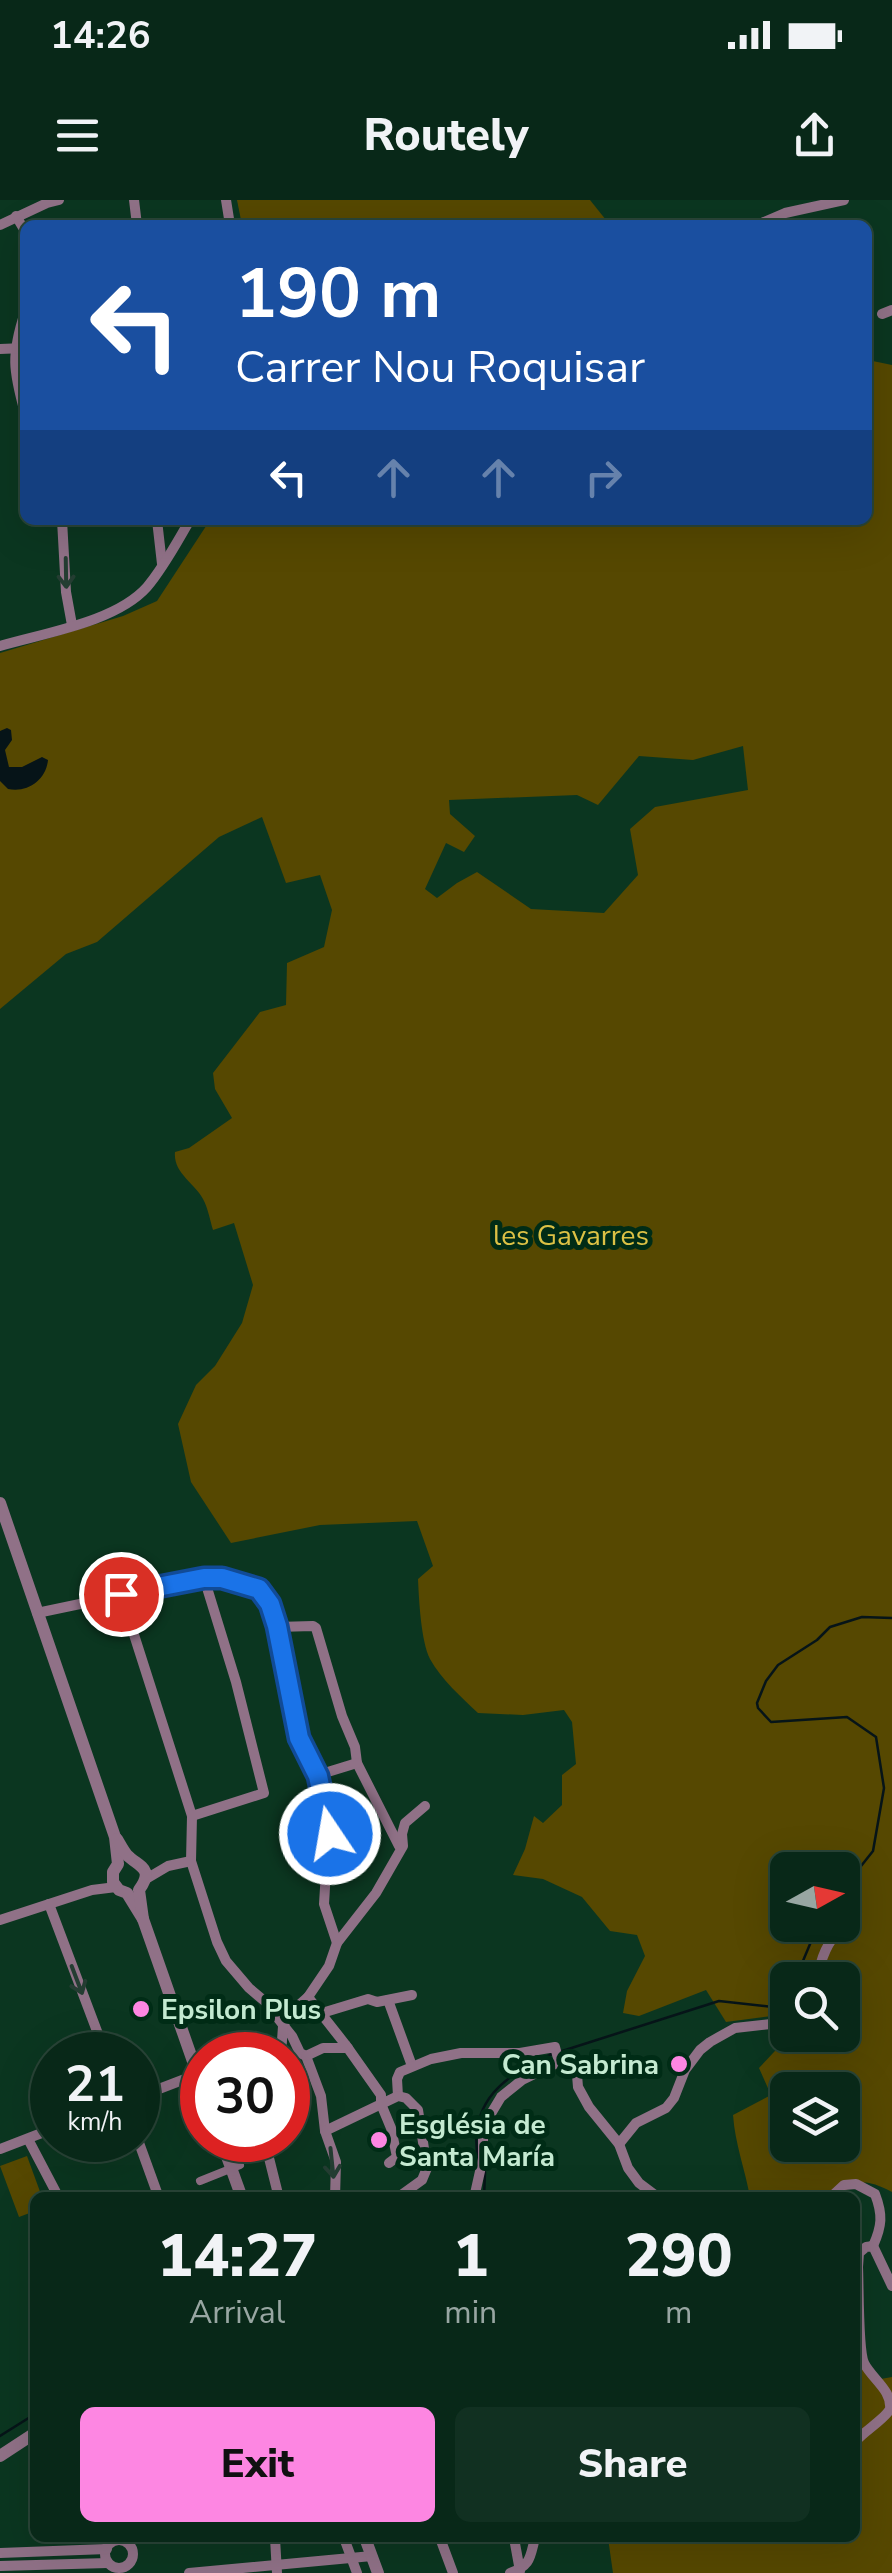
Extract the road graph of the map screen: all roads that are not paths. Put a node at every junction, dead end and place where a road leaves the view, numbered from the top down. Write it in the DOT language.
graph roads {
  1 [pos="59,200"];
  2 [pos="844,200"];
  3 [pos="34,204"];
  4 [pos="16,216"];
  5 [pos="769,220"];
  6 [pos="20,223"];
  7 [pos="0,225"];
  8 [pos="20,348"];
  9 [pos="0,349"];
  10 [pos="20,390"];
  11 [pos="62,525"];
  12 [pos="157,525"];
  13 [pos="187,525"];
  14 [pos="162,565"];
  15 [pos="72,626"];
  16 [pos="0,646"];
  17 [pos="0,1503"];
  18 [pos="204,1578"];
  19 [pos="121,1594"];
  20 [pos="37,1612"];
  21 [pos="277,1626"];
  22 [pos="357,1763"];
  23 [pos="318,1776"];
  24 [pos="425,1806"];
  25 [pos="192,1816"];
  26 [pos="401,1852"];
  27 [pos="191,1860"];
  28 [pos="129,1877"];
  29 [pos="49,1904"];
  30 [pos="0,1920"];
  31 [pos="337,1943"];
  32 [pos="412,1995"];
  33 [pos="308,1998"];
  34 [pos="388,2000"];
  35 [pos="274,2010"];
  36 [pos="290,2013"];
  37 [pos="322,2013"];
  38 [pos="770,2024"];
  39 [pos="283,2026"];
  40 [pos="97,2032"];
  41 [pos="183,2032"];
  42 [pos="283,2032"];
  43 [pos="288,2032"];
  44 [pos="348,2048"];
  45 [pos="310,2054"];
  46 [pos="558,2056"];
  47 [pos="412,2066"];
  48 [pos="310,2067"];
  49 [pos="398,2096"];
  50 [pos="381,2104"];
  51 [pos="323,2131"];
  52 [pos="28,2139"];
  53 [pos="620,2145"];
  54 [pos="0,2150"];
  55 [pos="145,2162"];
  56 [pos="233,2162"];
  57 [pos="272,2162"];
  58 [pos="389,2163"];
  59 [pos="236,2167"];
  60 [pos="200,2181"];
  61 [pos="57,2192"];
  62 [pos="155,2192"];
  63 [pos="241,2192"];
  64 [pos="278,2192"];
  65 [pos="335,2192"];
  66 [pos="405,2192"];
  67 [pos="475,2192"];
  68 [pos="650,2192"];
  69 [pos="836,2192"];
  70 [pos="873,2246"];
  71 [pos="860,2252"];
  72 [pos="860,2284"];
  73 [pos="892,2286"];
  74 [pos="30,2437"];
  75 [pos="860,2437"];
  76 [pos="0,2456"];
  77 [pos="112,2542"];
  78 [pos="130,2542"];
  79 [pos="274,2542"];
  80 [pos="346,2542"];
  81 [pos="367,2542"];
  82 [pos="442,2542"];
  83 [pos="514,2542"];
  84 [pos="534,2542"];
  85 [pos="0,2553"];
  86 [pos="133,2556"];
  87 [pos="372,2556"];
  88 [pos="352,2558"];
  89 [pos="5,2568"];
  90 [pos="116,2569"];
  91 [pos="276,2569"];
  92 [pos="517,2572"];
  93 [pos="137,2573"];
  94 [pos="189,2573"];
  95 [pos="357,2573"];
  96 [pos="378,2573"];
  97 [pos="454,2573"];
  1 -- 3 [label="street"];
  2 -- 5 [label="street"];
  3 -- 4 [label="street"];
  4 -- 6 [label="street"];
  4 -- 7 [label="street"];
  8 -- 9 [label="street"];
  8 -- 10 [label="street"];
  11 -- 15 [label="street, one-way"];
  12 -- 14 [label="street"];
  13 -- 14 [label="street"];
  14 -- 15 [label="street"];
  15 -- 16 [label="street"];
  17 -- 20 [label="street"];
  18 -- 19 [label="street"];
  18 -- 21 [label="street"];
  18 -- 25 [label="street"];
  19 -- 20 [label="street"];
  19 -- 25 [label="street"];
  20 -- 28 [label="street"];
  21 -- 22 [label="street"];
  21 -- 23 [label="street"];
  22 -- 23 [label="street"];
  22 -- 26 [label="street"];
  23 -- 31 [label="street"];
  24 -- 26 [label="street"];
  25 -- 27 [label="street"];
  26 -- 31 [label="street"];
  27 -- 28 [label="street"];
  27 -- 35 [label="street"];
  28 -- 29 [label="street"];
  28 -- 41 [label="street"];
  29 -- 30 [label="street"];
  29 -- 40 [label="street, one-way"];
  31 -- 33 [label="street"];
  32 -- 34 [label="street"];
  33 -- 36 [label="street"];
  33 -- 37 [label="street"];
  34 -- 37 [label="street"];
  34 -- 47 [label="street"];
  35 -- 36 [label="street"];
  35 -- 39 [label="street"];
  36 -- 39 [label="street"];
  37 -- 44 [label="street"];
  38 -- 53 [label="street"];
  39 -- 42 [label="street"];
  39 -- 43 [label="street"];
  44 -- 45 [label="street"];
  44 -- 50 [label="street"];
  46 -- 47 [label="street"];
  46 -- 53 [label="street"];
  46 -- 67 [label="street"];
  47 -- 49 [label="street"];
  48 -- 51 [label="street"];
  49 -- 50 [label="street"];
  49 -- 66 [label="street"];
  50 -- 51 [label="street"];
  50 -- 58 [label="street"];
  51 -- 65 [label="street, one-way"];
  52 -- 54 [label="street"];
  52 -- 61 [label="street"];
  53 -- 68 [label="street"];
  55 -- 62 [label="street"];
  56 -- 59 [label="street"];
  57 -- 64 [label="street"];
  59 -- 60 [label="street"];
  59 -- 63 [label="street"];
  69 -- 70 [label="street"];
  70 -- 71 [label="street"];
  70 -- 73 [label="street"];
  72 -- 75 [label="street"];
  74 -- 76 [label="street"];
  77 -- 85 [label="street"];
  77 -- 90 [label="street"];
  78 -- 86 [label="street"];
  79 -- 91 [label="street"];
  80 -- 88 [label="street"];
  81 -- 87 [label="street"];
  82 -- 97 [label="street"];
  83 -- 92 [label="street"];
  84 -- 92 [label="street"];
  86 -- 90 [label="street"];
  86 -- 93 [label="street"];
  87 -- 88 [label="street"];
  87 -- 96 [label="street"];
  88 -- 91 [label="street"];
  88 -- 95 [label="street"];
  89 -- 90 [label="street"];
  91 -- 94 [label="street"];
}
